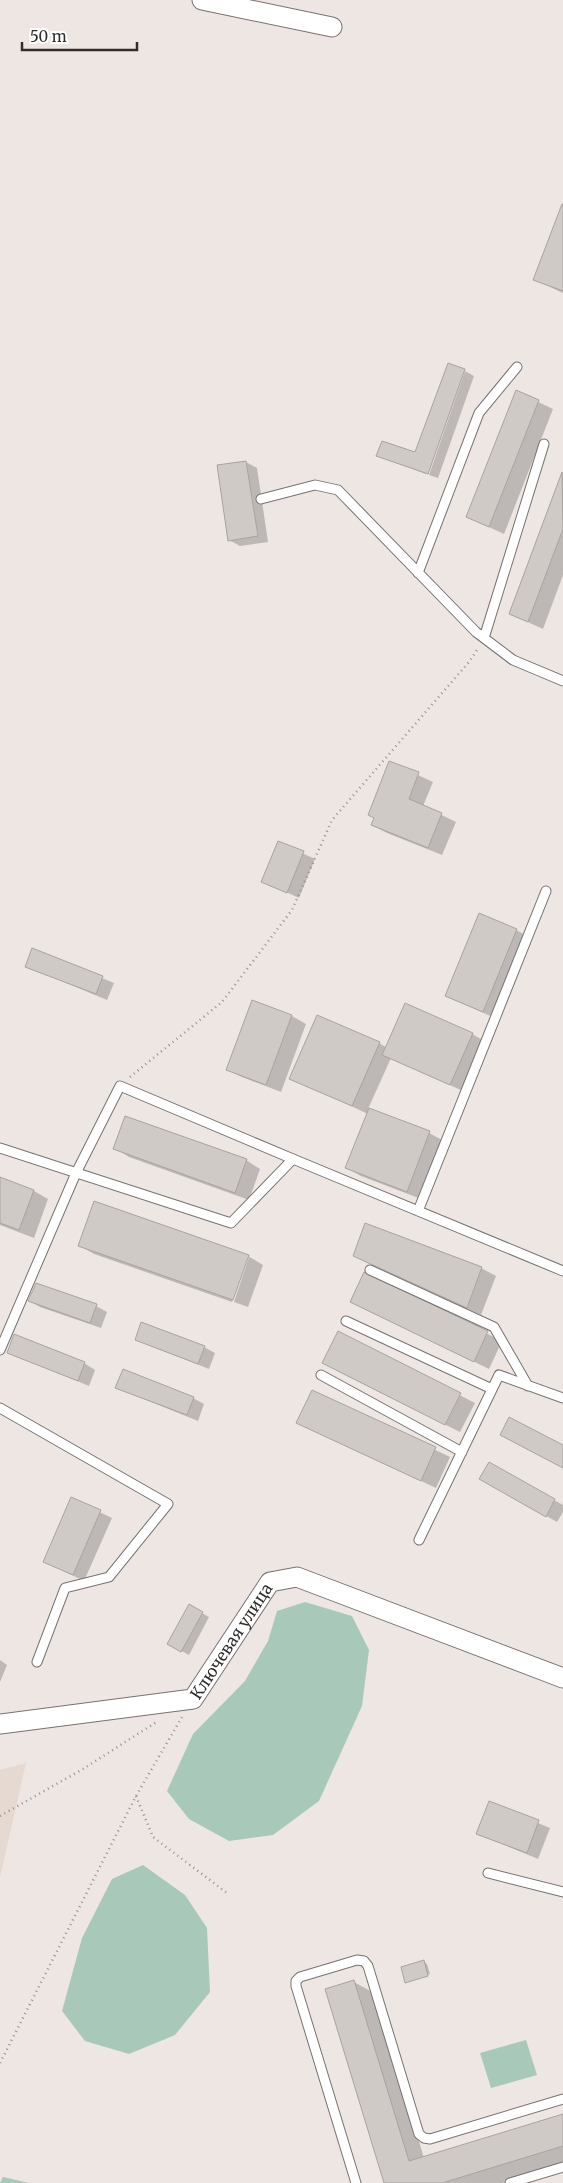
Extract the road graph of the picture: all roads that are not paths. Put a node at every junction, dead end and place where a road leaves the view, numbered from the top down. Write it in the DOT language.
graph roads {
  1 [pos="202,0"];
  2 [pos="332,27"];
  3 [pos="517,367"];
  4 [pos="544,444"];
  5 [pos="261,499"];
  6 [pos="418,573"];
  7 [pos="484,638"];
  8 [pos="563,681"];
  9 [pos="546,891"];
  10 [pos="0,1148"];
  11 [pos="293,1159"];
  12 [pos="76,1173"];
  13 [pos="418,1211"];
  14 [pos="370,1270"];
  15 [pos="563,1271"];
  16 [pos="346,1322"];
  17 [pos="0,1350"];
  18 [pos="320,1375"];
  19 [pos="528,1386"];
  20 [pos="492,1389"];
  21 [pos="563,1398"];
  22 [pos="0,1408"];
  23 [pos="462,1452"];
  24 [pos="419,1540"];
  25 [pos="37,1662"];
  26 [pos="563,1678"];
  27 [pos="0,1724"];
  28 [pos="488,1873"];
  29 [pos="563,1892"];
  30 [pos="563,2099"];
  31 [pos="563,2167"];
  32 [pos="356,2183"];
  33 [pos="510,2183"];
  1 -- 2 [label="street"];
  3 -- 6 [label="lane"];
  4 -- 7 [label="lane"];
  5 -- 6 [label="lane"];
  6 -- 7 [label="lane"];
  7 -- 8 [label="lane"];
  9 -- 13 [label="lane"];
  10 -- 12 [label="lane"];
  11 -- 12 [label="lane"];
  11 -- 12 [label="lane"];
  11 -- 13 [label="lane"];
  12 -- 17 [label="lane"];
  13 -- 15 [label="lane"];
  14 -- 19 [label="lane"];
  16 -- 20 [label="lane"];
  18 -- 23 [label="lane"];
  19 -- 20 [label="lane"];
  19 -- 21 [label="lane"];
  20 -- 23 [label="lane"];
  22 -- 25 [label="lane"];
  23 -- 24 [label="lane"];
  26 -- 27 [label="street, Ключевая улица"];
  28 -- 29 [label="lane"];
  30 -- 32 [label="lane"];
  31 -- 33 [label="lane"];
}
